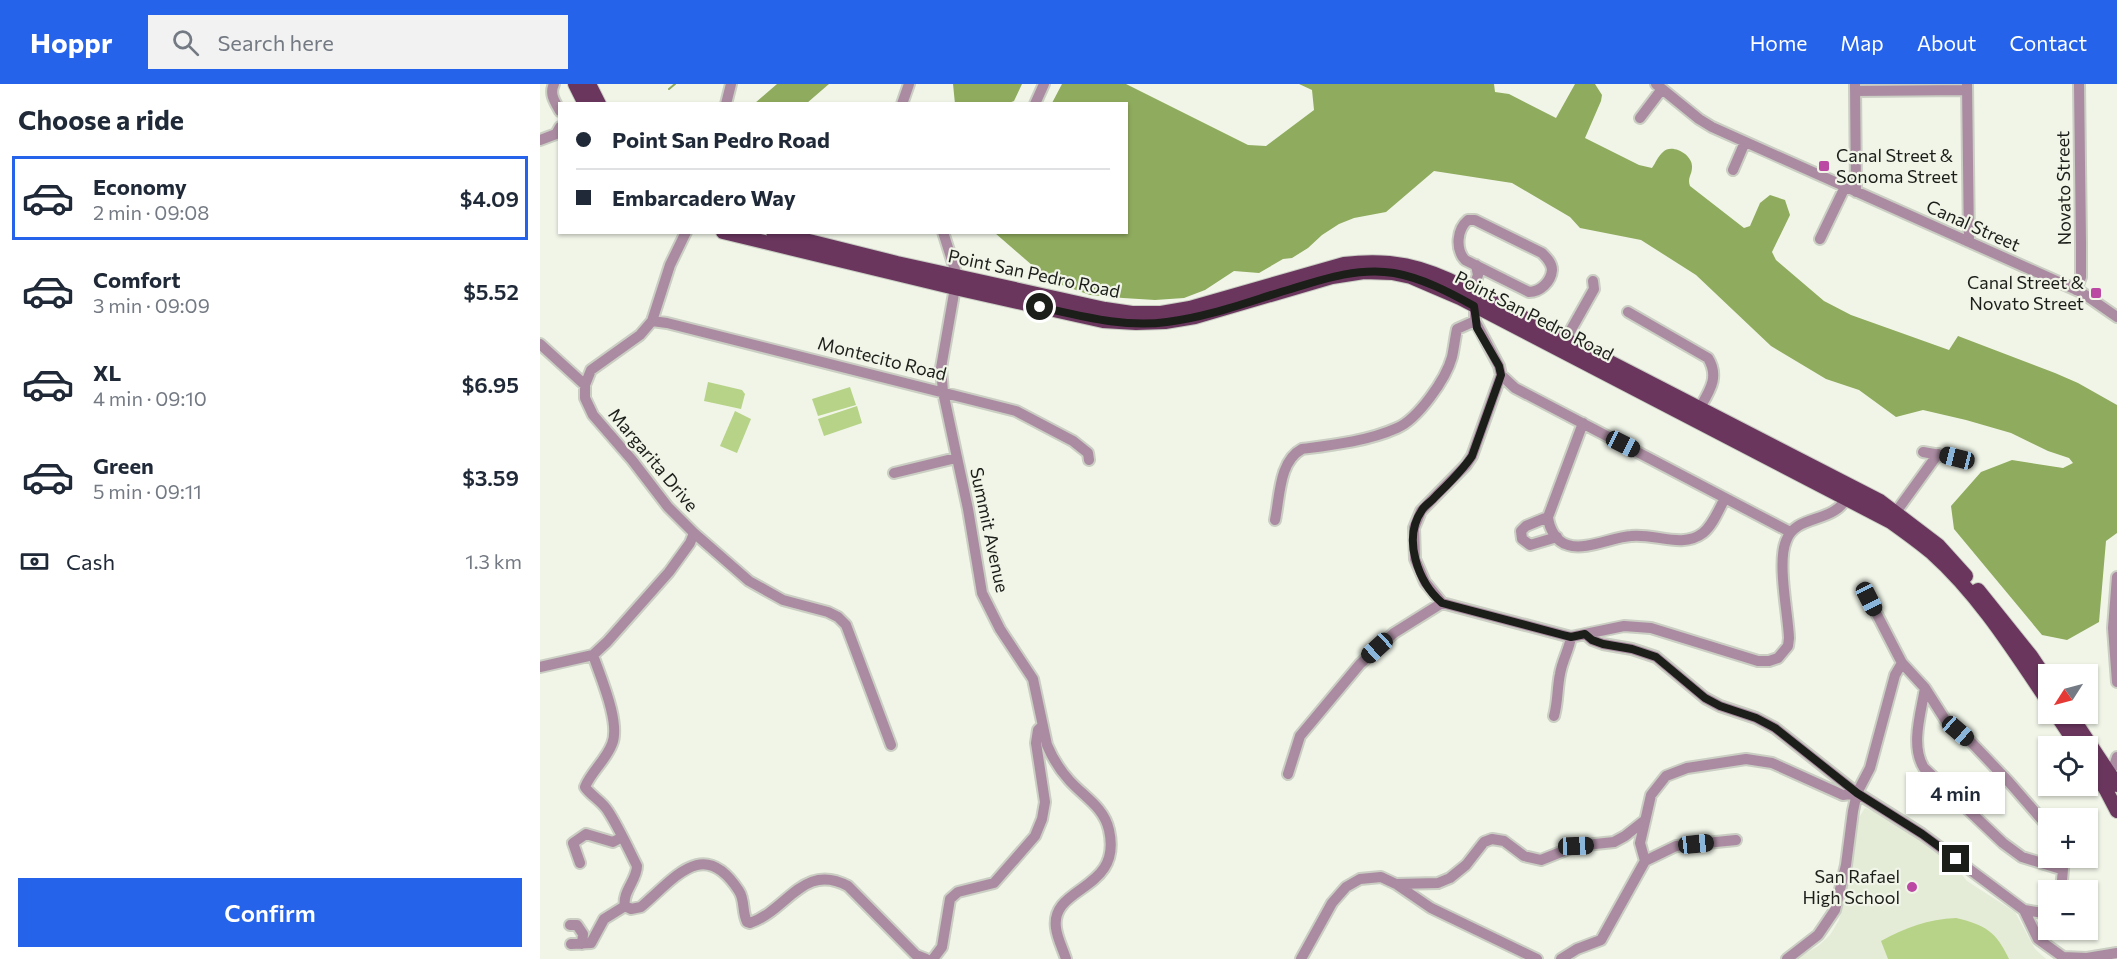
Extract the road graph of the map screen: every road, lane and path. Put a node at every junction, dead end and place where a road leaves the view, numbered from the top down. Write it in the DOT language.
graph roads {
  1 [pos="554,84"];
  2 [pos="575,84"];
  3 [pos="589,84"];
  4 [pos="732,84"];
  5 [pos="909,84"];
  6 [pos="1044,84"];
  7 [pos="2079,84"];
  8 [pos="1659,86"];
  9 [pos="1967,87"];
  10 [pos="1855,88"];
  11 [pos="584,102"];
  12 [pos="598,102"];
  13 [pos="727,102"];
  14 [pos="904,102"];
  15 [pos="1036,102"];
  16 [pos="558,108"];
  17 [pos="1640,118"];
  18 [pos="558,130"];
  19 [pos="540,140"];
  20 [pos="1745,142"];
  21 [pos="1733,170"];
  22 [pos="1845,187"];
  23 [pos="1856,192"];
  24 [pos="685,234"];
  25 [pos="732,234"];
  26 [pos="780,234"];
  27 [pos="943,234"];
  28 [pos="1820,239"];
  29 [pos="1969,242"];
  30 [pos="1476,265"];
  31 [pos="1494,275"];
  32 [pos="1593,281"];
  33 [pos="956,282"];
  34 [pos="2076,290"];
  35 [pos="1475,299"];
  36 [pos="1628,312"];
  37 [pos="2117,317"];
  38 [pos="652,321"];
  39 [pos="1474,321"];
  40 [pos="540,344"];
  41 [pos="1563,345"];
  42 [pos="1501,375"];
  43 [pos="585,385"];
  44 [pos="943,392"];
  45 [pos="1696,414"];
  46 [pos="1582,423"];
  47 [pos="1923,452"];
  48 [pos="1938,454"];
  49 [pos="956,458"];
  50 [pos="1957,458"];
  51 [pos="1089,460"];
  52 [pos="894,473"];
  53 [pos="1849,493"];
  54 [pos="1725,498"];
  55 [pos="1896,512"];
  56 [pos="1548,517"];
  57 [pos="1275,520"];
  58 [pos="1790,532"];
  59 [pos="694,533"];
  60 [pos="1557,537"];
  61 [pos="2117,577"];
  62 [pos="1869,599"];
  63 [pos="1442,603"];
  64 [pos="1585,634"];
  65 [pos="1571,637"];
  66 [pos="593,655"];
  67 [pos="1902,663"];
  68 [pos="540,667"];
  69 [pos="2038,668"];
  70 [pos="2117,682"];
  71 [pos="2038,687"];
  72 [pos="1925,688"];
  73 [pos="1554,716"];
  74 [pos="2076,724"];
  75 [pos="1042,726"];
  76 [pos="891,746"];
  77 [pos="2117,757"];
  78 [pos="2098,769"];
  79 [pos="1288,774"];
  80 [pos="2104,774"];
  81 [pos="2117,784"];
  82 [pos="1857,793"];
  83 [pos="2117,811"];
  84 [pos="2038,815"];
  85 [pos="1644,821"];
  86 [pos="622,837"];
  87 [pos="1736,840"];
  88 [pos="2038,859"];
  89 [pos="1645,861"];
  90 [pos="580,863"];
  91 [pos="1396,884"];
  92 [pos="625,906"];
  93 [pos="2024,910"];
  94 [pos="2038,912"];
  95 [pos="570,925"];
  96 [pos="2117,953"];
  97 [pos="926,959"];
  98 [pos="933,959"];
  99 [pos="1066,959"];
  100 [pos="1301,959"];
  101 [pos="1537,959"];
  102 [pos="1561,959"];
  103 [pos="1787,959"];
  1 -- 16 [label="street"];
  2 -- 11 [label="main road"];
  3 -- 12 [label="main road"];
  4 -- 13 [label="street"];
  5 -- 14 [label="street"];
  6 -- 15 [label="street"];
  7 -- 34 [label="street, Novato Street"];
  8 -- 17 [label="street"];
  8 -- 20 [label="street, Canal Street"];
  9 -- 10 [label="street"];
  9 -- 29 [label="street"];
  10 -- 23 [label="street"];
  18 -- 19 [label="street"];
  20 -- 21 [label="street"];
  20 -- 22 [label="street, Canal Street"];
  22 -- 23 [label="street, Canal Street"];
  22 -- 28 [label="street"];
  23 -- 29 [label="street, Canal Street"];
  24 -- 38 [label="street"];
  25 -- 33 [label="main road, Point San Pedro Road"];
  26 -- 33 [label="main road, Point San Pedro Road"];
  27 -- 33 [label="street, Summit Avenue"];
  29 -- 34 [label="street, Canal Street"];
  30 -- 31 [label="street"];
  30 -- 31 [label="street"];
  30 -- 35 [label="street"];
  31 -- 35 [label="street"];
  32 -- 41 [label="street"];
  33 -- 35 [label="main road, Point San Pedro Road"];
  33 -- 44 [label="street, Summit Avenue"];
  34 -- 37 [label="street, Canal Street"];
  35 -- 39 [label="street"];
  35 -- 41 [label="main road, Point San Pedro Road"];
  36 -- 45 [label="street"];
  38 -- 43 [label="street"];
  38 -- 44 [label="street, Montecito Road"];
  39 -- 42 [label="street"];
  39 -- 57 [label="street"];
  40 -- 43 [label="street"];
  41 -- 45 [label="main road, Point San Pedro Road"];
  42 -- 46 [label="street"];
  42 -- 63 [label="street"];
  43 -- 59 [label="street, Margarita Drive"];
  44 -- 49 [label="street, Summit Avenue"];
  44 -- 51 [label="street, Montecito Road"];
  45 -- 53 [label="main road, Point San Pedro Road"];
  46 -- 54 [label="street"];
  46 -- 56 [label="street"];
  47 -- 48 [label="street"];
  48 -- 50 [label="street"];
  48 -- 55 [label="street"];
  49 -- 52 [label="street"];
  49 -- 75 [label="street, Summit Avenue"];
  53 -- 55 [label="main road, Point San Pedro Road"];
  53 -- 58 [label="street"];
  53 -- 71 [label="main road, Point San Pedro Road"];
  54 -- 58 [label="street"];
  54 -- 60 [label="street"];
  55 -- 69 [label="main road, Point San Pedro Road"];
  56 -- 60 [label="street"];
  56 -- 60 [label="street"];
  58 -- 64 [label="street"];
  59 -- 66 [label="street, Margarita Drive"];
  59 -- 76 [label="street"];
  61 -- 70 [label="street"];
  62 -- 67 [label="street"];
  63 -- 65 [label="street"];
  63 -- 79 [label="street"];
  64 -- 65 [label="street"];
  64 -- 82 [label="street"];
  65 -- 73 [label="street"];
  66 -- 68 [label="street"];
  66 -- 86 [label="street"];
  67 -- 72 [label="street"];
  67 -- 82 [label="street"];
  72 -- 84 [label="street"];
  72 -- 88 [label="street"];
  74 -- 80 [label="main road"];
  75 -- 98 [label="street"];
  75 -- 99 [label="street, Summit Avenue"];
  77 -- 80 [label="street"];
  78 -- 80 [label="main road"];
  80 -- 81 [label="main road"];
  80 -- 83 [label="main road"];
  82 -- 85 [label="street"];
  82 -- 93 [label="street"];
  82 -- 103 [label="street"];
  85 -- 89 [label="street"];
  85 -- 91 [label="street"];
  86 -- 90 [label="street"];
  86 -- 92 [label="street"];
  87 -- 89 [label="street"];
  89 -- 102 [label="street"];
  91 -- 100 [label="street"];
  91 -- 101 [label="street"];
  92 -- 95 [label="street"];
  92 -- 97 [label="street"];
  93 -- 94 [label="street"];
  93 -- 96 [label="street"];
}
